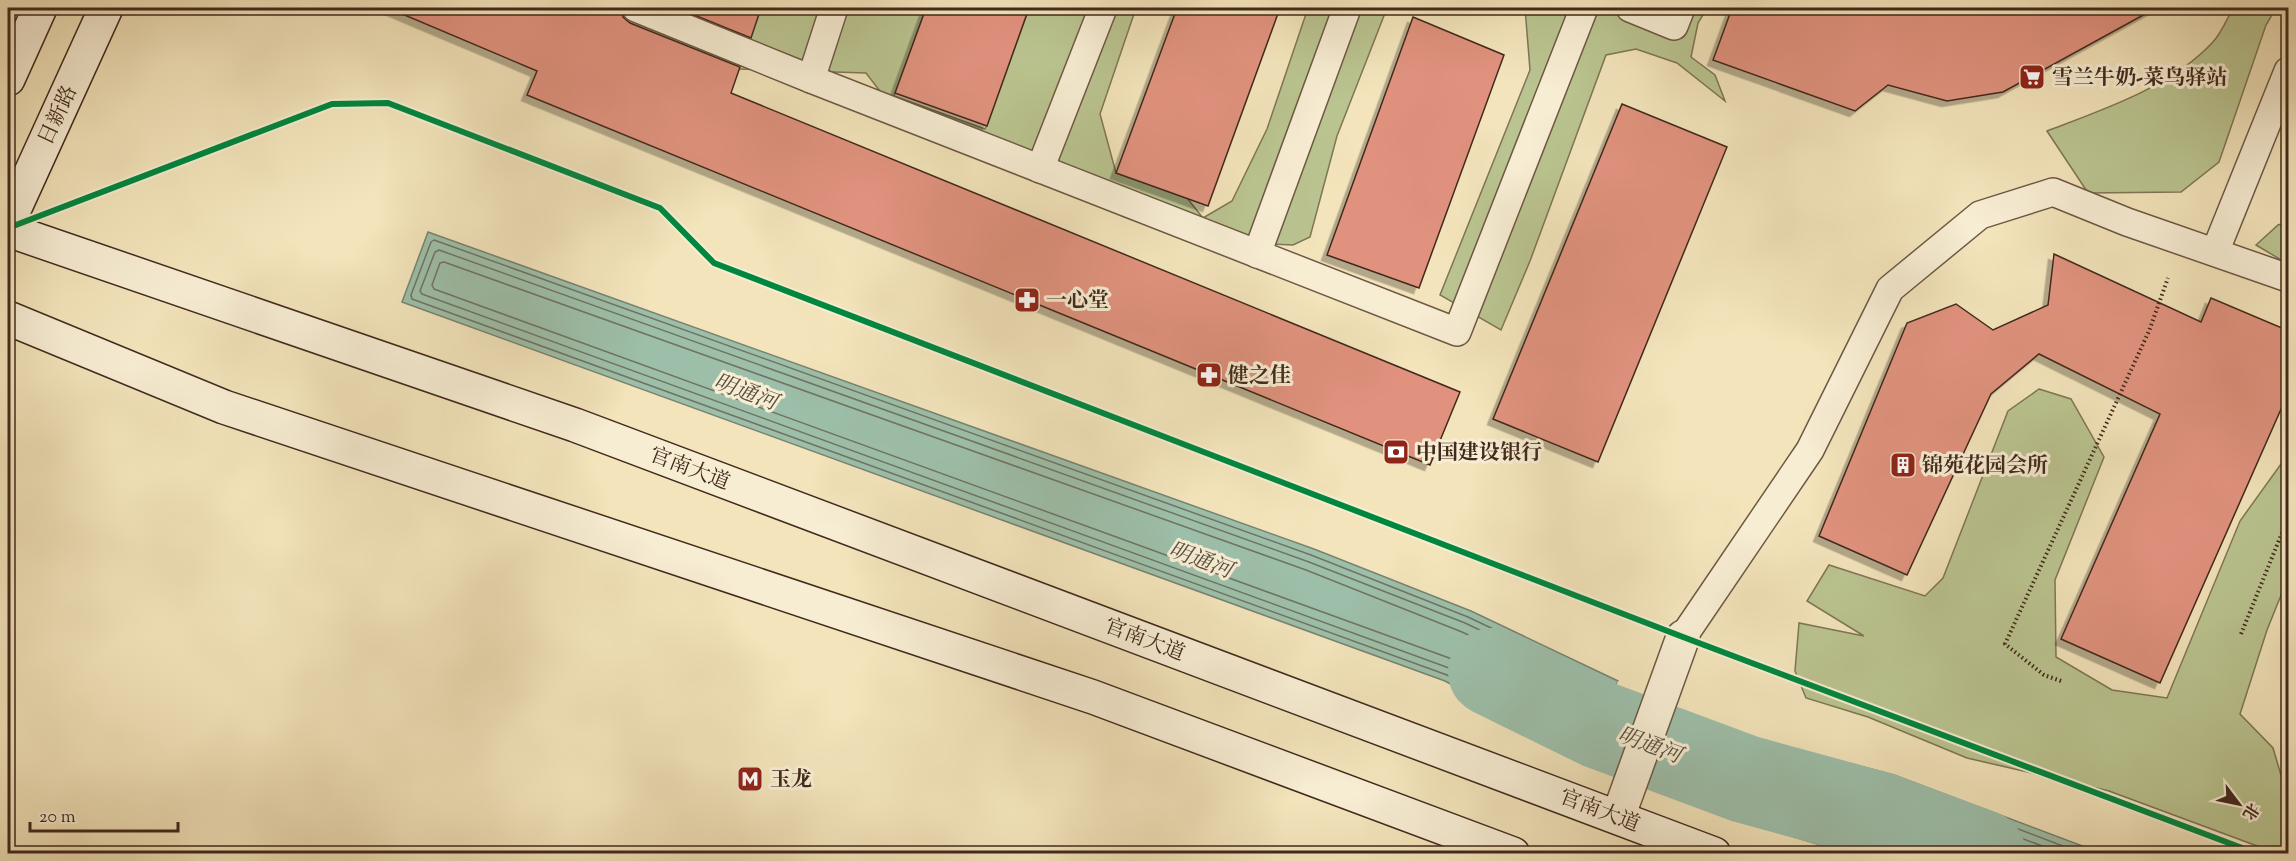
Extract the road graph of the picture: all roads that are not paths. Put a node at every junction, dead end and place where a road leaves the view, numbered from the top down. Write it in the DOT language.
graph roads {
  1 [pos="40,8"];
  2 [pos="106,8"];
  3 [pos="636,8"];
  4 [pos="834,8"];
  5 [pos="1103,8"];
  6 [pos="1347,8"];
  7 [pos="1584,8"];
  8 [pos="1630,8"];
  9 [pos="1682,8"];
  10 [pos="2289,71"];
  11 [pos="8,79"];
  12 [pos="811,79"];
  13 [pos="1040,169"];
  14 [pos="8,223"];
  15 [pos="8,230"];
  16 [pos="2215,252"];
  17 [pos="1257,254"];
  18 [pos="2289,278"];
  19 [pos="8,318"];
  20 [pos="1683,637"];
  21 [pos="1618,817"];
  22 [pos="1513,854"];
  23 [pos="1714,854"];
  1 -- 11 [label="main road"];
  2 -- 14 [label="main road, 日新路"];
  3 -- 12 [label="lane"];
  4 -- 12 [label="lane"];
  5 -- 13 [label="lane"];
  6 -- 17 [label="lane"];
  7 -- 17 [label="lane"];
  8 -- 9 [label="lane"];
  10 -- 16 [label="lane"];
  12 -- 13 [label="lane"];
  13 -- 17 [label="lane"];
  15 -- 21 [label="main road, 官南大道"];
  16 -- 18 [label="lane"];
  16 -- 20 [label="lane"];
  19 -- 22 [label="main road"];
  20 -- 21 [label="main road"];
  21 -- 23 [label="main road, 官南大道"];
}
